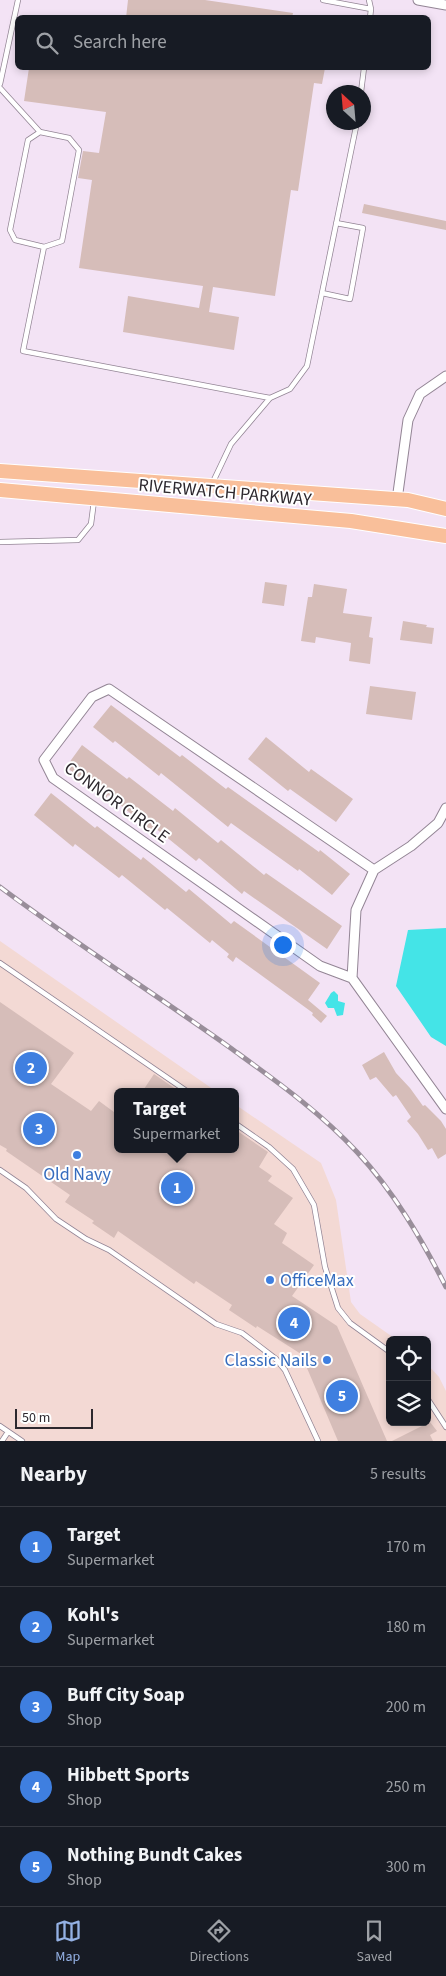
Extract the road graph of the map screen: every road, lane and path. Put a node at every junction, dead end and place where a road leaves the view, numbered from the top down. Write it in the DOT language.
graph roads {
  1 [pos="18,0"];
  2 [pos="322,0"];
  3 [pos="369,0"];
  4 [pos="418,0"];
  5 [pos="446,5"];
  6 [pos="371,9"];
  7 [pos="370,15"];
  8 [pos="364,70"];
  9 [pos="0,84"];
  10 [pos="362,85"];
  11 [pos="0,88"];
  12 [pos="355,130"];
  13 [pos="40,132"];
  14 [pos="336,223"];
  15 [pos="44,247"];
  16 [pos="322,293"];
  17 [pos="446,376"];
  18 [pos="270,398"];
  19 [pos="0,471"];
  20 [pos="211,486"];
  21 [pos="0,490"];
  22 [pos="94,499"];
  23 [pos="397,500"];
  24 [pos="446,509"];
  25 [pos="446,536"];
  26 [pos="0,542"];
  27 [pos="446,808"];
  28 [pos="374,870"];
  29 [pos="0,963"];
  30 [pos="352,978"];
  31 [pos="182,1088"];
  32 [pos="446,1109"];
  33 [pos="239,1126"];
  34 [pos="0,1170"];
  35 [pos="386,1349"];
  36 [pos="431,1404"];
  37 [pos="0,1426"];
  38 [pos="446,1427"];
  39 [pos="8,1432"];
  40 [pos="2,1441"];
  41 [pos="22,1441"];
  42 [pos="318,1441"];
  1 -- 9 [label="lane"];
  2 -- 6 [label="lane"];
  3 -- 6 [label="lane"];
  4 -- 5 [label="street"];
  6 -- 7 [label="lane"];
  8 -- 10 [label="lane"];
  11 -- 13 [label="lane"];
  12 -- 14 [label="lane"];
  13 -- 15 [label="lane"];
  13 -- 15 [label="lane"];
  14 -- 16 [label="lane"];
  14 -- 16 [label="lane"];
  15 -- 18 [label="lane"];
  16 -- 18 [label="lane"];
  17 -- 23 [label="street"];
  18 -- 20 [label="lane"];
  19 -- 20 [label="main road, RIVERWATCH PARKWAY"];
  20 -- 23 [label="main road, RIVERWATCH PARKWAY"];
  21 -- 22 [label="main road, RIVERWATCH PARKWAY"];
  22 -- 25 [label="main road, RIVERWATCH PARKWAY"];
  22 -- 26 [label="lane"];
  23 -- 24 [label="main road, RIVERWATCH PARKWAY"];
  27 -- 28 [label="street"];
  28 -- 30 [label="street"];
  28 -- 30 [label="street, CONNOR CIRCLE"];
  29 -- 31 [label="lane"];
  30 -- 32 [label="street"];
  33 -- 35 [label="lane"];
  34 -- 42 [label="lane"];
  36 -- 38 [label="lane"];
  37 -- 39 [label="lane"];
  39 -- 40 [label="lane"];
  39 -- 41 [label="lane"];
}
